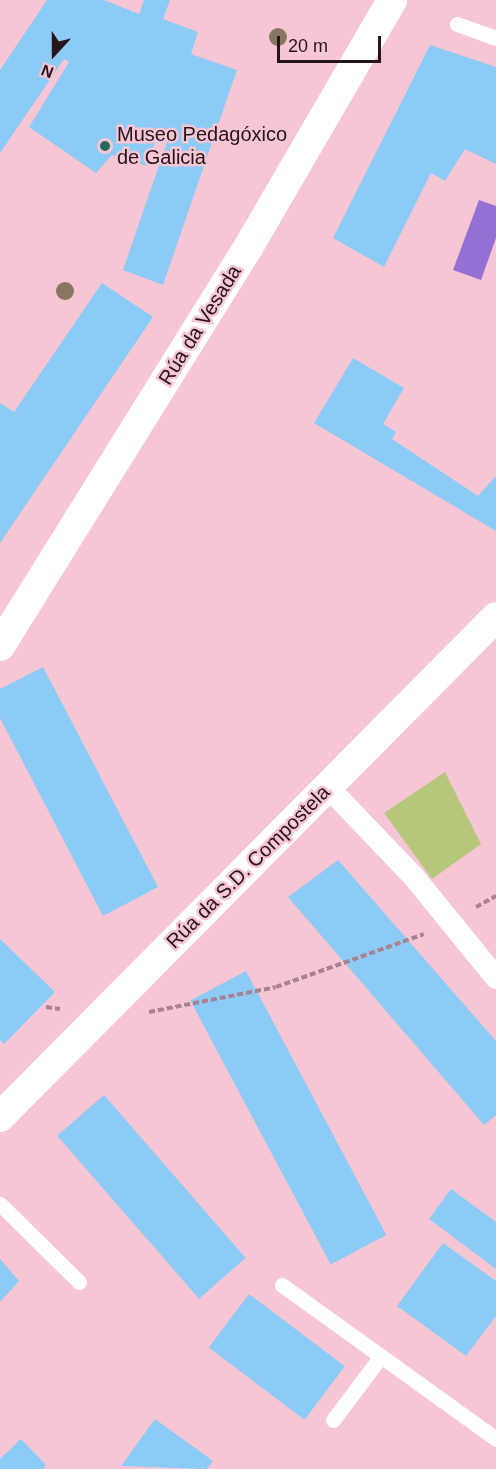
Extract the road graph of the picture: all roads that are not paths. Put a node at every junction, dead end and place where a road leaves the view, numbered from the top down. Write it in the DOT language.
graph roads {
  1 [pos="392,0"];
  2 [pos="457,24"];
  3 [pos="496,38"];
  4 [pos="496,617"];
  5 [pos="2,639"];
  6 [pos="327,786"];
  7 [pos="496,978"];
  8 [pos="0,1117"];
  9 [pos="0,1204"];
  10 [pos="80,1282"];
  11 [pos="282,1285"];
  12 [pos="381,1356"];
  13 [pos="333,1420"];
  14 [pos="496,1439"];
  1 -- 5 [label="street, Rúa da Vesada"];
  2 -- 3 [label="lane"];
  4 -- 6 [label="street, Rúa da S.D. Compostela"];
  6 -- 7 [label="street"];
  6 -- 8 [label="street, Rúa da S.D. Compostela"];
  9 -- 10 [label="lane"];
  11 -- 12 [label="lane"];
  12 -- 13 [label="lane"];
  12 -- 14 [label="lane"];
}
